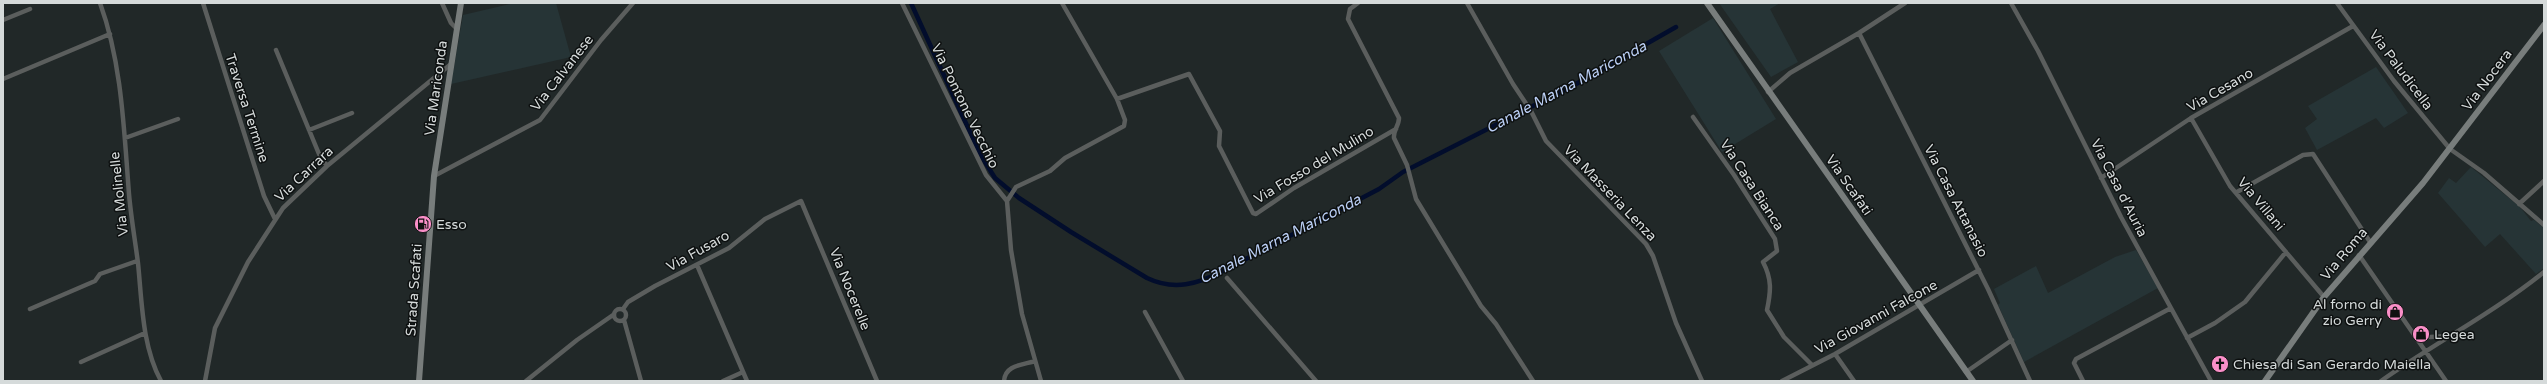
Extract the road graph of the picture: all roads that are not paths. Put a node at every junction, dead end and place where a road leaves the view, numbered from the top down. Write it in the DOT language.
graph roads {
  1 [pos="100,3"];
  2 [pos="203,3"];
  3 [pos="442,3"];
  4 [pos="461,3"];
  5 [pos="633,3"];
  6 [pos="902,3"];
  7 [pos="1062,3"];
  8 [pos="1358,3"];
  9 [pos="1467,3"];
  10 [pos="1707,3"];
  11 [pos="1905,3"];
  12 [pos="2011,3"];
  13 [pos="2337,3"];
  14 [pos="30,9"];
  15 [pos="3,20"];
  16 [pos="2544,25"];
  17 [pos="2353,26"];
  18 [pos="457,29"];
  19 [pos="1859,33"];
  20 [pos="110,34"];
  21 [pos="276,50"];
  22 [pos="451,64"];
  23 [pos="3,79"];
  24 [pos="1768,92"];
  25 [pos="1117,99"];
  26 [pos="352,113"];
  27 [pos="1693,117"];
  28 [pos="2191,118"];
  29 [pos="178,119"];
  30 [pos="1396,129"];
  31 [pos="309,130"];
  32 [pos="125,138"];
  33 [pos="2450,149"];
  34 [pos="327,166"];
  35 [pos="434,176"];
  36 [pos="2101,178"];
  37 [pos="2544,181"];
  38 [pos="2237,192"];
  39 [pos="1008,199"];
  40 [pos="2519,204"];
  41 [pos="803,205"];
  42 [pos="275,219"];
  43 [pos="2544,225"];
  44 [pos="2370,242"];
  45 [pos="2286,252"];
  46 [pos="2359,255"];
  47 [pos="137,261"];
  48 [pos="697,265"];
  49 [pos="1979,270"];
  50 [pos="2544,272"];
  51 [pos="1227,278"];
  52 [pos="2324,297"];
  53 [pos="1919,306"];
  54 [pos="2171,308"];
  55 [pos="30,309"];
  56 [pos="622,309"];
  57 [pos="1145,312"];
  58 [pos="613,315"];
  59 [pos="624,320"];
  60 [pos="146,333"];
  61 [pos="2452,336"];
  62 [pos="2430,337"];
  63 [pos="2187,338"];
  64 [pos="2012,340"];
  65 [pos="2425,351"];
  66 [pos="1835,354"];
  67 [pos="1035,361"];
  68 [pos="81,362"];
  69 [pos="1812,365"];
  70 [pos="743,372"];
  71 [pos="1966,372"];
  72 [pos="161,381"];
  73 [pos="205,381"];
  74 [pos="420,381"];
  75 [pos="526,381"];
  76 [pos="641,381"];
  77 [pos="723,381"];
  78 [pos="748,381"];
  79 [pos="877,381"];
  80 [pos="1004,381"];
  81 [pos="1041,381"];
  82 [pos="1183,381"];
  83 [pos="1316,381"];
  84 [pos="1533,381"];
  85 [pos="1702,381"];
  86 [pos="1782,381"];
  87 [pos="1854,381"];
  88 [pos="1973,381"];
  89 [pos="2030,381"];
  90 [pos="2083,381"];
  91 [pos="2211,381"];
  92 [pos="2265,381"];
  93 [pos="2382,381"];
  94 [pos="2446,381"];
  1 -- 20 [label="street, Via Molinelle"];
  2 -- 42 [label="street, Traversa Termine"];
  3 -- 18 [label="street"];
  4 -- 18 [label="street, Via Mariconda"];
  5 -- 35 [label="street, Via Calvanese"];
  6 -- 39 [label="street, Via Pontone Vecchio"];
  7 -- 25 [label="street"];
  8 -- 30 [label="street, Via Fosso del Mulino"];
  9 -- 85 [label="street, Via Masseria Lenza"];
  10 -- 24 [label="street, Via Scafati"];
  11 -- 19 [label="street"];
  12 -- 36 [label="street, Via Casa d'Auria"];
  13 -- 17 [label="street, Via Paludicella"];
  14 -- 15 [label="street"];
  16 -- 33 [label="street, Via Nocera"];
  17 -- 28 [label="street, Via Cesano"];
  17 -- 33 [label="street, Via Paludicella"];
  18 -- 22 [label="street, Via Mariconda"];
  19 -- 24 [label="street"];
  19 -- 49 [label="street, Via Casa Attanasio"];
  20 -- 23 [label="street"];
  20 -- 32 [label="street, Via Molinelle"];
  21 -- 31 [label="street"];
  22 -- 34 [label="street, Via Carrara"];
  22 -- 35 [label="street, Via Mariconda"];
  24 -- 53 [label="street, Via Scafati"];
  25 -- 30 [label="street, Via Fosso del Mulino"];
  25 -- 39 [label="street"];
  26 -- 31 [label="street"];
  27 -- 69 [label="street, Via Casa Bianca"];
  28 -- 36 [label="street, Via Cesano"];
  28 -- 38 [label="street, Via Villani"];
  29 -- 32 [label="street"];
  30 -- 84 [label="street"];
  31 -- 34 [label="street"];
  32 -- 47 [label="street, Via Molinelle"];
  33 -- 40 [label="street, Via Paludicella"];
  33 -- 44 [label="street, Via Roma"];
  34 -- 42 [label="street, Via Carrara"];
  35 -- 74 [label="street, Strada Scafati"];
  36 -- 54 [label="street, Via Casa d'Auria"];
  37 -- 40 [label="street"];
  38 -- 44 [label="street"];
  38 -- 45 [label="street, Via Villani"];
  39 -- 67 [label="street"];
  40 -- 43 [label="street, Via Paludicella"];
  41 -- 48 [label="street, Via Fusaro"];
  41 -- 79 [label="street, Via Nocerelle"];
  42 -- 73 [label="street, Via Carrara"];
  44 -- 46 [label="street, Via Roma"];
  45 -- 52 [label="street, Via Villani"];
  45 -- 63 [label="street"];
  46 -- 52 [label="street, Via Roma"];
  46 -- 65 [label="street"];
  47 -- 55 [label="street"];
  47 -- 60 [label="street, Via Molinelle"];
  48 -- 56 [label="street, Via Fusaro"];
  48 -- 70 [label="street"];
  49 -- 53 [label="street, Via Giovanni Falcone"];
  49 -- 64 [label="street, Via Casa Attanasio"];
  50 -- 61 [label="street"];
  51 -- 83 [label="street"];
  52 -- 92 [label="street, Via Roma"];
  53 -- 66 [label="street, Via Giovanni Falcone"];
  53 -- 71 [label="street, Via Scafati"];
  54 -- 63 [label="street, Via Casa d'Auria"];
  54 -- 90 [label="street"];
  56 -- 58 [label="street, Via Fusaro"];
  56 -- 59 [label="street"];
  57 -- 82 [label="street"];
  58 -- 59 [label="street"];
  58 -- 75 [label="street, Via Fusaro"];
  59 -- 76 [label="street"];
  60 -- 68 [label="street"];
  60 -- 72 [label="street, Via Molinelle"];
  61 -- 62 [label="street"];
  61 -- 65 [label="street"];
  63 -- 91 [label="street, Via Casa d'Auria"];
  64 -- 71 [label="street"];
  64 -- 89 [label="street, Via Casa Attanasio"];
  65 -- 93 [label="street"];
  65 -- 94 [label="street"];
  66 -- 69 [label="street, Via Giovanni Falcone"];
  66 -- 87 [label="street"];
  67 -- 80 [label="street"];
  67 -- 81 [label="street"];
  69 -- 86 [label="street, Via Giovanni Falcone"];
  70 -- 77 [label="street"];
  70 -- 78 [label="street"];
  71 -- 88 [label="street, Via Scafati"];
}
